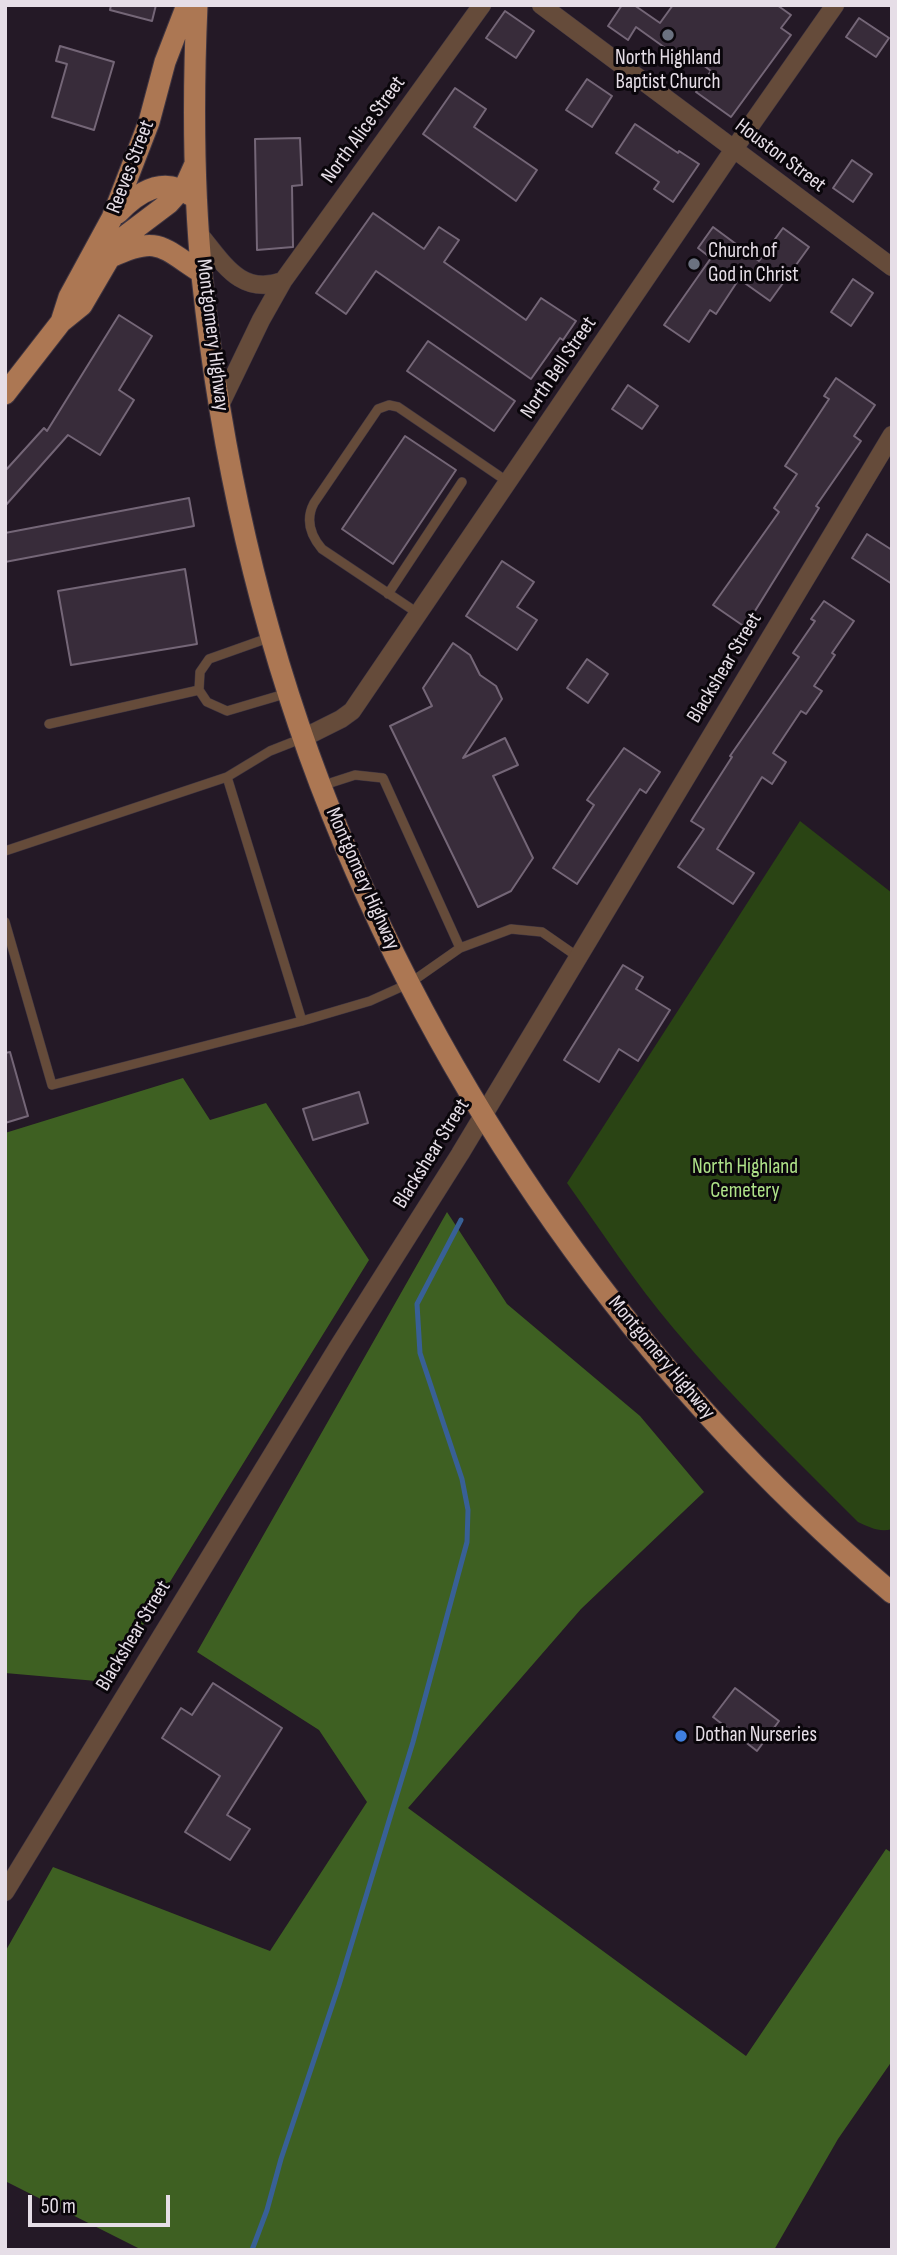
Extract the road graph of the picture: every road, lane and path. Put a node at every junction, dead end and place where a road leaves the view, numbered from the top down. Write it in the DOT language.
graph roads {
  1 [pos="187,5"];
  2 [pos="197,5"];
  3 [pos="482,5"];
  4 [pos="541,5"];
  5 [pos="835,5"];
  6 [pos="734,149"];
  7 [pos="196,159"];
  8 [pos="181,190"];
  9 [pos="199,208"];
  10 [pos="113,218"];
  11 [pos="200,235"];
  12 [pos="109,258"];
  13 [pos="892,267"];
  14 [pos="202,273"];
  15 [pos="283,281"];
  16 [pos="61,322"];
  17 [pos="5,394"];
  18 [pos="220,405"];
  19 [pos="892,435"];
  20 [pos="462,482"];
  21 [pos="509,482"];
  22 [pos="388,594"];
  23 [pos="418,614"];
  24 [pos="272,636"];
  25 [pos="199,691"];
  26 [pos="289,692"];
  27 [pos="49,723"];
  28 [pos="303,738"];
  29 [pos="227,777"];
  30 [pos="321,786"];
  31 [pos="5,851"];
  32 [pos="5,922"];
  33 [pos="460,948"];
  34 [pos="579,957"];
  35 [pos="410,984"];
  36 [pos="302,1021"];
  37 [pos="482,1116"];
  38 [pos="892,1593"];
  39 [pos="5,1892"];
  1 -- 10 [label="main road, Reeves Street"];
  2 -- 7 [label="main road, Montgomery Highway"];
  3 -- 15 [label="street, North Alice Street"];
  4 -- 6 [label="street, Houston Street"];
  5 -- 6 [label="street, North Bell Street"];
  6 -- 13 [label="street, Houston Street"];
  6 -- 21 [label="street, North Bell Street"];
  7 -- 8 [label="main road, Reeves Street"];
  7 -- 9 [label="main road, Montgomery Highway"];
  8 -- 9 [label="main road"];
  8 -- 10 [label="main road"];
  8 -- 12 [label="main road, Reeves Street"];
  9 -- 11 [label="main road, Montgomery Highway"];
  10 -- 16 [label="main road, Reeves Street"];
  11 -- 14 [label="main road, Montgomery Highway"];
  11 -- 15 [label="street"];
  12 -- 14 [label="main road"];
  12 -- 16 [label="main road, Reeves Street"];
  14 -- 18 [label="main road, Montgomery Highway"];
  15 -- 18 [label="street, North Alice Street"];
  16 -- 17 [label="main road, Reeves Street"];
  18 -- 24 [label="main road, Montgomery Highway"];
  19 -- 34 [label="street, Blackshear Street"];
  20 -- 22 [label="lane"];
  21 -- 22 [label="lane"];
  21 -- 23 [label="street, North Bell Street"];
  22 -- 23 [label="lane"];
  23 -- 28 [label="street, North Bell Street"];
  24 -- 25 [label="lane"];
  24 -- 26 [label="main road, Montgomery Highway"];
  25 -- 26 [label="lane"];
  25 -- 27 [label="lane"];
  26 -- 28 [label="main road, Montgomery Highway"];
  28 -- 29 [label="lane"];
  28 -- 30 [label="main road, Montgomery Highway"];
  29 -- 31 [label="lane"];
  29 -- 36 [label="lane"];
  30 -- 33 [label="lane"];
  30 -- 35 [label="main road, Montgomery Highway"];
  32 -- 36 [label="lane"];
  33 -- 34 [label="lane"];
  33 -- 35 [label="lane"];
  34 -- 37 [label="street, Blackshear Street"];
  35 -- 36 [label="lane"];
  35 -- 37 [label="main road, Montgomery Highway"];
  37 -- 38 [label="main road, Montgomery Highway"];
  37 -- 39 [label="street, Blackshear Street"];
}
